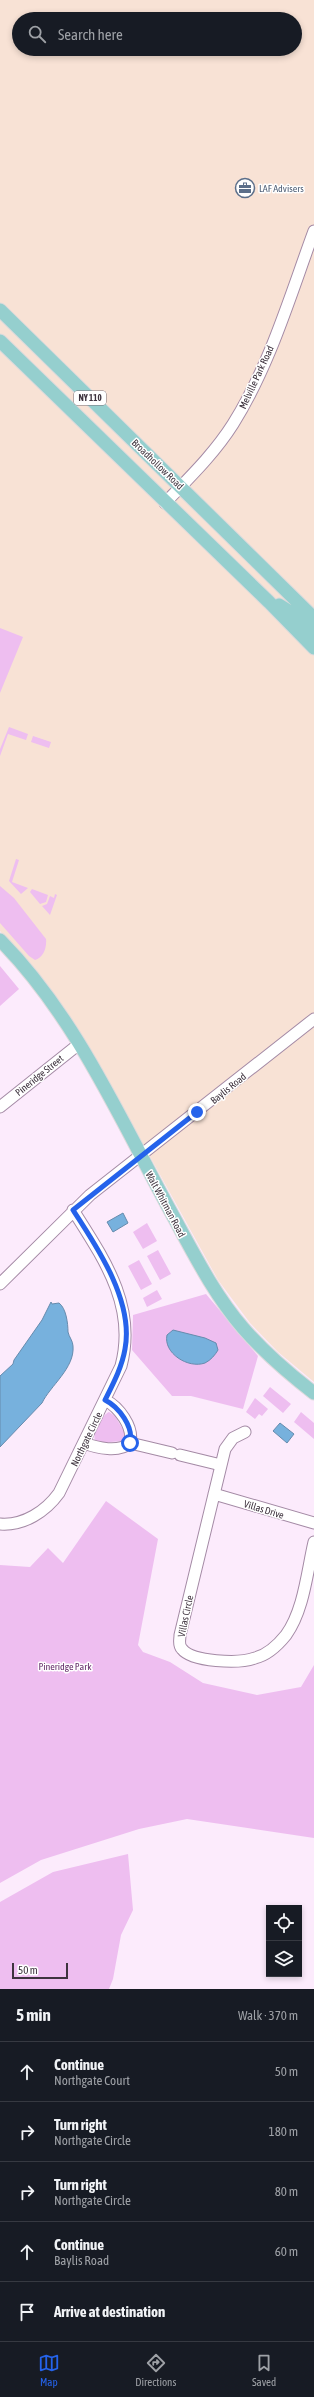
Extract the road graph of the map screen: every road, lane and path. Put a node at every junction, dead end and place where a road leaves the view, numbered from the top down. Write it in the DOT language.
graph roads {
  1 [pos="314,231"];
  2 [pos="0,310"];
  3 [pos="0,341"];
  4 [pos="181,486"];
  5 [pos="165,503"];
  6 [pos="269,602"];
  7 [pos="314,618"];
  8 [pos="314,633"];
  9 [pos="314,648"];
  10 [pos="0,940"];
  11 [pos="314,1019"];
  12 [pos="79,1044"];
  13 [pos="0,1107"];
  14 [pos="141,1156"];
  15 [pos="73,1210"];
  16 [pos="0,1284"];
  17 [pos="314,1392"];
  18 [pos="105,1400"];
  19 [pos="245,1432"];
  20 [pos="84,1443"];
  21 [pos="130,1443"];
  22 [pos="221,1465"];
  23 [pos="214,1494"];
  24 [pos="314,1523"];
  25 [pos="0,1524"];
  26 [pos="314,1542"];
  1 -- 4 [label="street, Melville Park Road"];
  2 -- 4 [label="main road, Broadhollow Road / NY 110"];
  3 -- 5 [label="main road, NY 110"];
  4 -- 5 [label="street, Melville Park Road"];
  4 -- 7 [label="main road, Broadhollow Road / NY 110"];
  5 -- 6 [label="main road, NY 110"];
  6 -- 8 [label="main road"];
  6 -- 9 [label="main road, NY 110"];
  10 -- 12 [label="main road, Walt Whitman Road"];
  11 -- 14 [label="street, Baylis Road"];
  12 -- 13 [label="street, Pineridge Street"];
  12 -- 14 [label="main road, Walt Whitman Road"];
  14 -- 15 [label="street"];
  14 -- 17 [label="main road, Walt Whitman Road"];
  15 -- 16 [label="street"];
  15 -- 18 [label="street, Northgate Circle"];
  18 -- 20 [label="street, Northgate Circle"];
  18 -- 21 [label="street"];
  19 -- 22 [label="street, Villas Circle"];
  20 -- 21 [label="street"];
  20 -- 25 [label="street, Northgate Circle"];
  21 -- 22 [label="street"];
  22 -- 23 [label="street, Villas Circle"];
  23 -- 24 [label="street, Villas Drive"];
  23 -- 26 [label="street, Villas Circle"];
}
